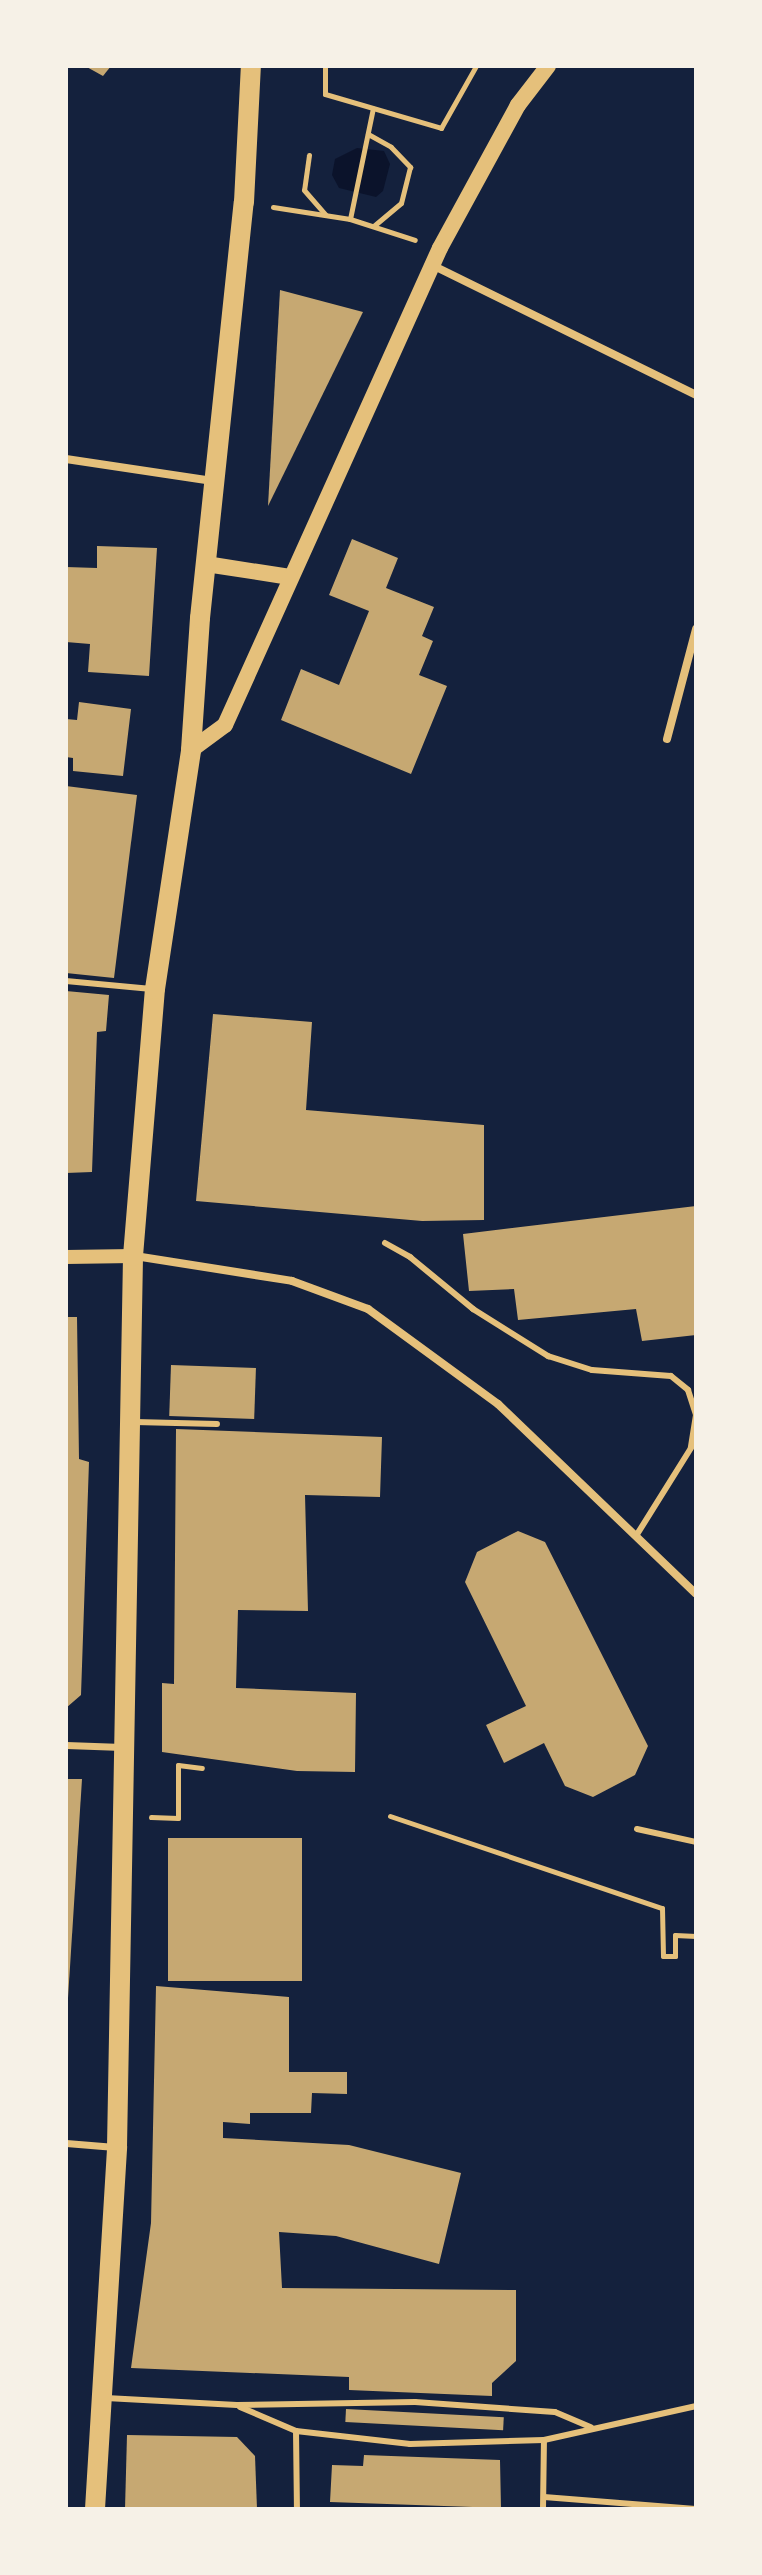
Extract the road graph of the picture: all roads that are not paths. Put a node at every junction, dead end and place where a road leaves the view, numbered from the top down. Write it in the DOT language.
graph roads {
  1 [pos="251,66"];
  2 [pos="548,66"];
  3 [pos="434,266"];
  4 [pos="696,395"];
  5 [pos="66,459"];
  6 [pos="214,481"];
  7 [pos="206,564"];
  8 [pos="290,577"];
  9 [pos="696,629"];
  10 [pos="667,739"];
  11 [pos="191,750"];
  12 [pos="66,981"];
  13 [pos="155,989"];
  14 [pos="385,1243"];
  15 [pos="133,1256"];
  16 [pos="66,1257"];
  17 [pos="127,1422"];
  18 [pos="217,1424"];
  19 [pos="636,1536"];
  20 [pos="696,1594"];
  21 [pos="66,1745"];
  22 [pos="124,1747"];
  23 [pos="637,1829"];
  24 [pos="696,1842"];
  25 [pos="66,2143"];
  26 [pos="117,2147"];
  27 [pos="103,2397"];
  28 [pos="237,2405"];
  29 [pos="696,2406"];
  30 [pos="591,2427"];
  31 [pos="296,2431"];
  32 [pos="544,2440"];
  33 [pos="544,2497"];
  34 [pos="95,2509"];
  35 [pos="297,2509"];
  36 [pos="543,2509"];
  37 [pos="696,2509"];
  1 -- 6 [label="main road"];
  2 -- 3 [label="main road"];
  3 -- 4 [label="street"];
  3 -- 8 [label="main road"];
  5 -- 6 [label="street"];
  6 -- 7 [label="main road"];
  7 -- 8 [label="main road"];
  7 -- 11 [label="main road"];
  8 -- 11 [label="main road"];
  9 -- 10 [label="street"];
  11 -- 13 [label="main road"];
  12 -- 13 [label="lane"];
  13 -- 15 [label="main road"];
  14 -- 19 [label="lane"];
  15 -- 16 [label="street"];
  15 -- 17 [label="main road"];
  15 -- 19 [label="street"];
  17 -- 18 [label="lane"];
  17 -- 22 [label="main road"];
  19 -- 20 [label="street"];
  21 -- 22 [label="street"];
  22 -- 26 [label="main road"];
  23 -- 24 [label="lane"];
  25 -- 26 [label="street"];
  26 -- 27 [label="main road"];
  27 -- 28 [label="lane"];
  27 -- 34 [label="main road"];
  28 -- 30 [label="lane"];
  28 -- 31 [label="lane"];
  29 -- 30 [label="lane"];
  30 -- 32 [label="lane"];
  31 -- 32 [label="lane"];
  31 -- 35 [label="lane"];
  32 -- 33 [label="lane"];
  33 -- 36 [label="lane"];
  33 -- 37 [label="lane"];
}
